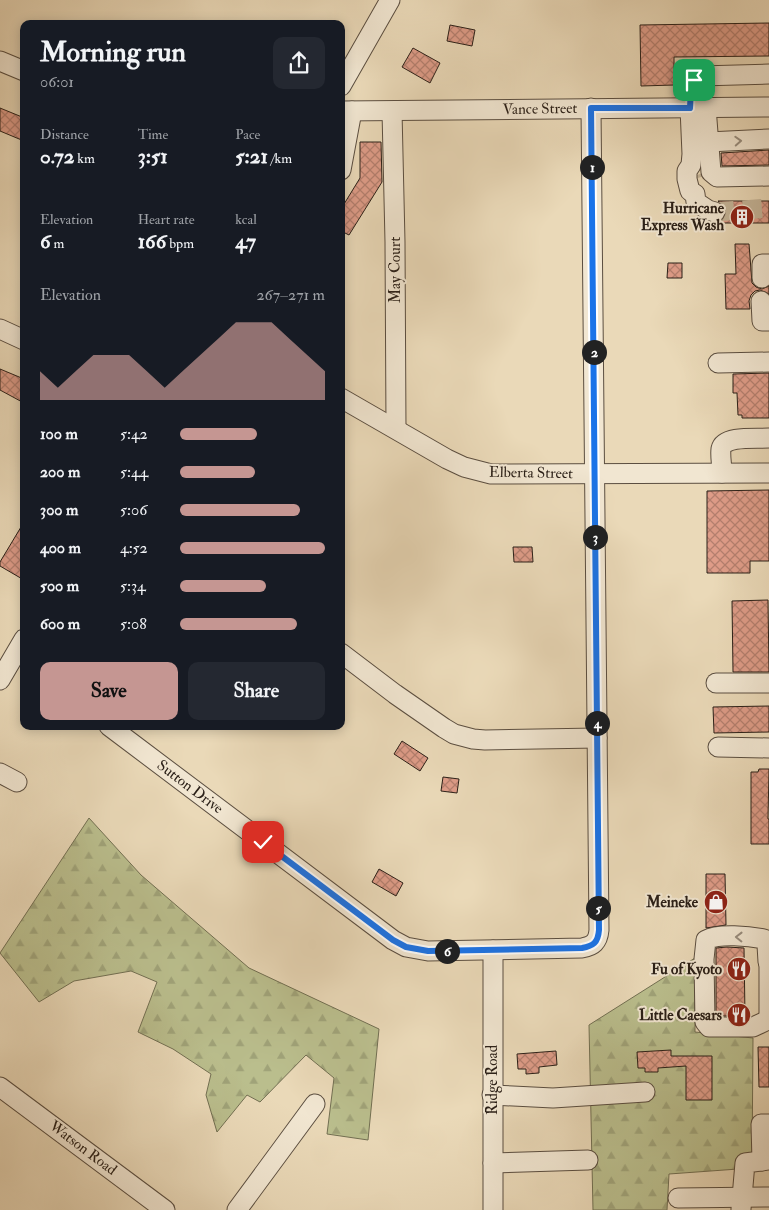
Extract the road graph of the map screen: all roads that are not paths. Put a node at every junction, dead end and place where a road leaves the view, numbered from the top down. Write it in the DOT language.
graph roads {
  1 [pos="383,2"];
  2 [pos="0,61"];
  3 [pos="20,69"];
  4 [pos="769,74"];
  5 [pos="345,78"];
  6 [pos="698,107"];
  7 [pos="769,107"];
  8 [pos="591,108"];
  9 [pos="347,111"];
  10 [pos="392,111"];
  11 [pos="345,131"];
  12 [pos="769,139"];
  13 [pos="698,166"];
  14 [pos="769,176"];
  15 [pos="715,212"];
  16 [pos="762,301"];
  17 [pos="769,321"];
  18 [pos="0,329"];
  19 [pos="20,338"];
  20 [pos="769,362"];
  21 [pos="718,363"];
  22 [pos="345,400"];
  23 [pos="396,428"];
  24 [pos="769,438"];
  25 [pos="722,473"];
  26 [pos="769,473"];
  27 [pos="595,474"];
  28 [pos="13,654"];
  29 [pos="345,656"];
  30 [pos="0,680"];
  31 [pos="716,683"];
  32 [pos="769,683"];
  33 [pos="114,730"];
  34 [pos="597,738"];
  35 [pos="718,747"];
  36 [pos="769,748"];
  37 [pos="0,773"];
  38 [pos="17,782"];
  39 [pos="493,950"];
  40 [pos="768,962"];
  41 [pos="768,1020"];
  42 [pos="0,1087"];
  43 [pos="645,1092"];
  44 [pos="492,1095"];
  45 [pos="315,1104"];
  46 [pos="769,1124"];
  47 [pos="588,1160"];
  48 [pos="766,1161"];
  49 [pos="493,1163"];
  50 [pos="769,1197"];
  51 [pos="678,1198"];
  52 [pos="741,1204"];
  53 [pos="165,1210"];
  54 [pos="237,1210"];
  55 [pos="493,1210"];
  1 -- 5 [label="street"];
  2 -- 3 [label="street"];
  4 -- 6 [label="street"];
  6 -- 7 [label="street, Vance Street"];
  6 -- 8 [label="street, Vance Street"];
  6 -- 13 [label="street"];
  8 -- 10 [label="street, Vance Street"];
  8 -- 27 [label="street"];
  9 -- 10 [label="street, Vance Street"];
  9 -- 11 [label="street"];
  10 -- 23 [label="street, May Court"];
  13 -- 12 [label="street, one-way"];
  13 -- 14 [label="street"];
  13 -- 15 [label="street"];
  16 -- 17 [label="street"];
  18 -- 19 [label="street"];
  20 -- 21 [label="street"];
  22 -- 23 [label="street, Elberta Street"];
  23 -- 27 [label="street, Elberta Street"];
  24 -- 25 [label="street"];
  25 -- 26 [label="street, Elberta Street"];
  25 -- 27 [label="street, Elberta Street"];
  27 -- 34 [label="street"];
  28 -- 30 [label="street"];
  29 -- 34 [label="street"];
  31 -- 32 [label="street"];
  33 -- 39 [label="street, Sutton Drive"];
  34 -- 39 [label="street, Sutton Drive"];
  35 -- 36 [label="street"];
  37 -- 38 [label="street"];
  39 -- 44 [label="street, Ridge Road"];
  40 -- 41 [label="street"];
  40 -- 41 [label="street, one-way"];
  42 -- 53 [label="street, Watson Road"];
  43 -- 44 [label="street"];
  44 -- 49 [label="street, Ridge Road"];
  45 -- 54 [label="street"];
  46 -- 48 [label="street"];
  47 -- 49 [label="street"];
  48 -- 52 [label="street"];
  49 -- 55 [label="street, Ridge Road"];
  50 -- 52 [label="street"];
  51 -- 52 [label="street"];
}
